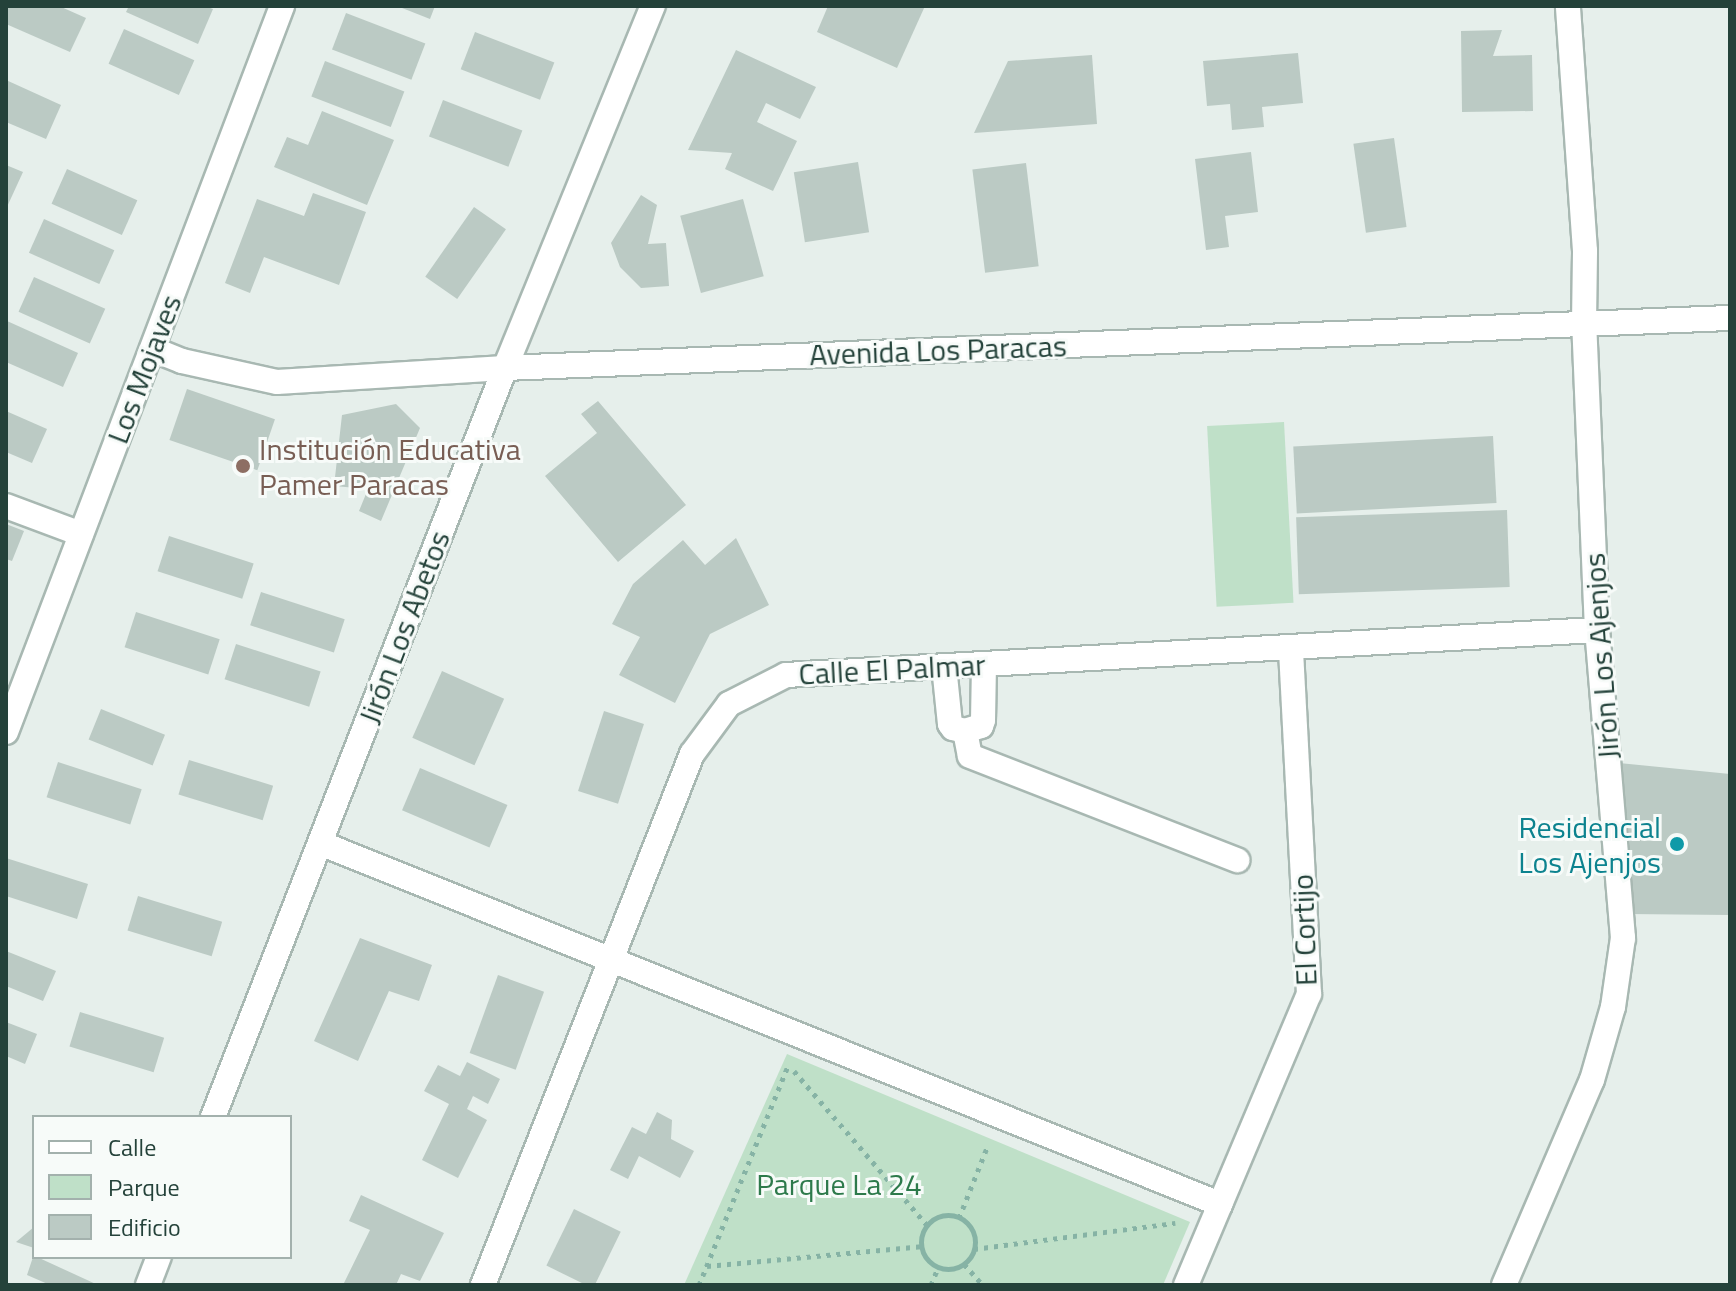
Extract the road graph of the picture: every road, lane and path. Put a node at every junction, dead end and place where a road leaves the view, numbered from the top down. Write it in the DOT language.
graph roads {
  1 [pos="282,6"];
  2 [pos="653,6"];
  3 [pos="1568,6"];
  4 [pos="1730,318"];
  5 [pos="1584,324"];
  6 [pos="152,349"];
  7 [pos="505,368"];
  8 [pos="6,506"];
  9 [pos="81,534"];
  10 [pos="1597,630"];
  11 [pos="1291,647"];
  12 [pos="984,664"];
  13 [pos="944,666"];
  14 [pos="965,731"];
  15 [pos="6,732"];
  16 [pos="320,843"];
  17 [pos="1237,860"];
  18 [pos="613,961"];
  19 [pos="214,1115"];
  20 [pos="999,1115"];
  21 [pos="1217,1211"];
  22 [pos="959,1218"];
  23 [pos="927,1225"];
  24 [pos="921,1246"];
  25 [pos="974,1249"];
  26 [pos="158,1259"];
  27 [pos="964,1264"];
  28 [pos="707,1266"];
  29 [pos="938,1268"];
  30 [pos="148,1285"];
  31 [pos="483,1285"];
  32 [pos="699,1285"];
  33 [pos="931,1285"];
  34 [pos="983,1285"];
  35 [pos="1186,1285"];
  36 [pos="1504,1285"];
  1 -- 6 [label="street, Los Mojaves"];
  2 -- 7 [label="street, Jirón Los Abetos"];
  3 -- 5 [label="street, Jirón Los Ajenjos"];
  4 -- 5 [label="street, Avenida Los Paracas"];
  5 -- 7 [label="street, Avenida Los Paracas"];
  5 -- 10 [label="street, Jirón Los Ajenjos"];
  6 -- 7 [label="street, Avenida Los Paracas"];
  6 -- 9 [label="street, Los Mojaves"];
  7 -- 16 [label="street, Jirón Los Abetos"];
  8 -- 9 [label="street"];
  9 -- 15 [label="street, Los Mojaves"];
  10 -- 11 [label="street, Calle El Palmar"];
  10 -- 36 [label="street, Jirón Los Ajenjos"];
  11 -- 12 [label="street, Calle El Palmar"];
  11 -- 21 [label="street, El Cortijo"];
  12 -- 13 [label="street, Calle El Palmar"];
  12 -- 14 [label="street"];
  13 -- 14 [label="street"];
  13 -- 18 [label="street, Calle El Palmar"];
  14 -- 17 [label="street"];
  16 -- 18 [label="street"];
  16 -- 19 [label="street, Jirón Los Abetos"];
  18 -- 20 [label="street"];
  18 -- 31 [label="street, Calle El Palmar"];
  20 -- 21 [label="street"];
  20 -- 22 [label="path"];
  21 -- 25 [label="path"];
  21 -- 35 [label="street, El Cortijo"];
  22 -- 23 [label="path"];
  22 -- 25 [label="path"];
  23 -- 24 [label="path"];
  23 -- 28 [label="path"];
  24 -- 28 [label="path"];
  24 -- 29 [label="path"];
  25 -- 27 [label="path"];
  26 -- 30 [label="street"];
  27 -- 29 [label="path"];
  27 -- 34 [label="path"];
  28 -- 32 [label="path"];
  29 -- 33 [label="path"];
}
